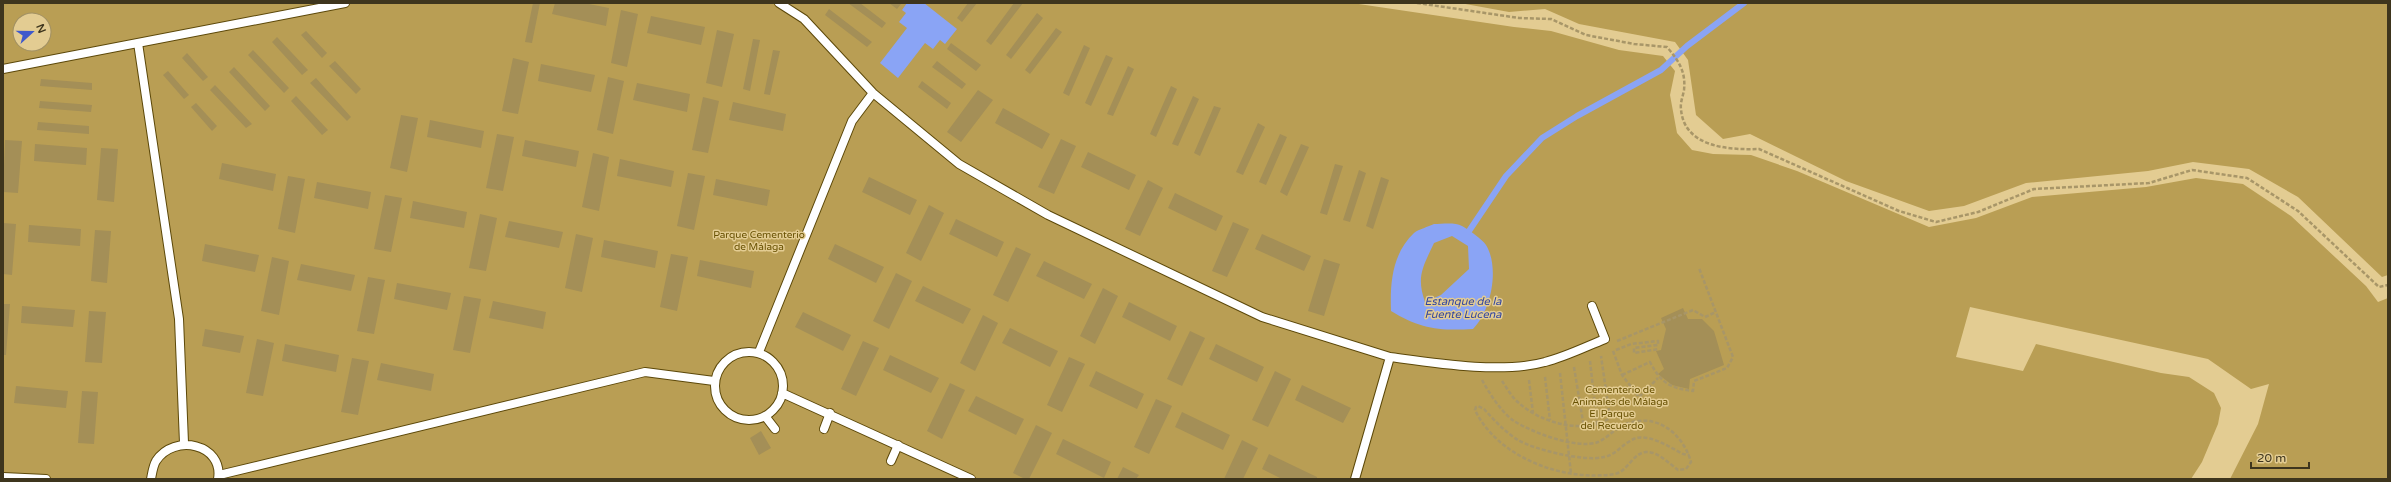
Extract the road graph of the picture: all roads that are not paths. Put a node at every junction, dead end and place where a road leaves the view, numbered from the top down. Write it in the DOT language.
graph roads {
  1 [pos="345,3"];
  2 [pos="778,3"];
  3 [pos="138,43"];
  4 [pos="3,69"];
  5 [pos="873,93"];
  6 [pos="1592,306"];
  7 [pos="759,352"];
  8 [pos="1390,357"];
  9 [pos="714,382"];
  10 [pos="782,393"];
  11 [pos="830,413"];
  12 [pos="765,416"];
  13 [pos="775,429"];
  14 [pos="824,429"];
  15 [pos="184,443"];
  16 [pos="898,445"];
  17 [pos="891,461"];
  18 [pos="3,477"];
  19 [pos="218,477"];
  20 [pos="968,478"];
  21 [pos="46,479"];
  22 [pos="151,479"];
  23 [pos="1355,479"];
  1 -- 3 [label="lane"];
  2 -- 5 [label="lane"];
  3 -- 4 [label="lane"];
  3 -- 15 [label="lane"];
  5 -- 7 [label="lane"];
  5 -- 8 [label="lane"];
  6 -- 8 [label="lane"];
  7 -- 9 [label="lane"];
  7 -- 10 [label="lane"];
  8 -- 23 [label="lane"];
  9 -- 12 [label="lane"];
  9 -- 19 [label="lane"];
  10 -- 11 [label="lane"];
  10 -- 12 [label="lane"];
  11 -- 14 [label="lane"];
  11 -- 16 [label="lane"];
  12 -- 13 [label="lane"];
  15 -- 19 [label="lane"];
  15 -- 22 [label="lane"];
  16 -- 17 [label="lane"];
  16 -- 20 [label="lane"];
  18 -- 21 [label="lane"];
}
